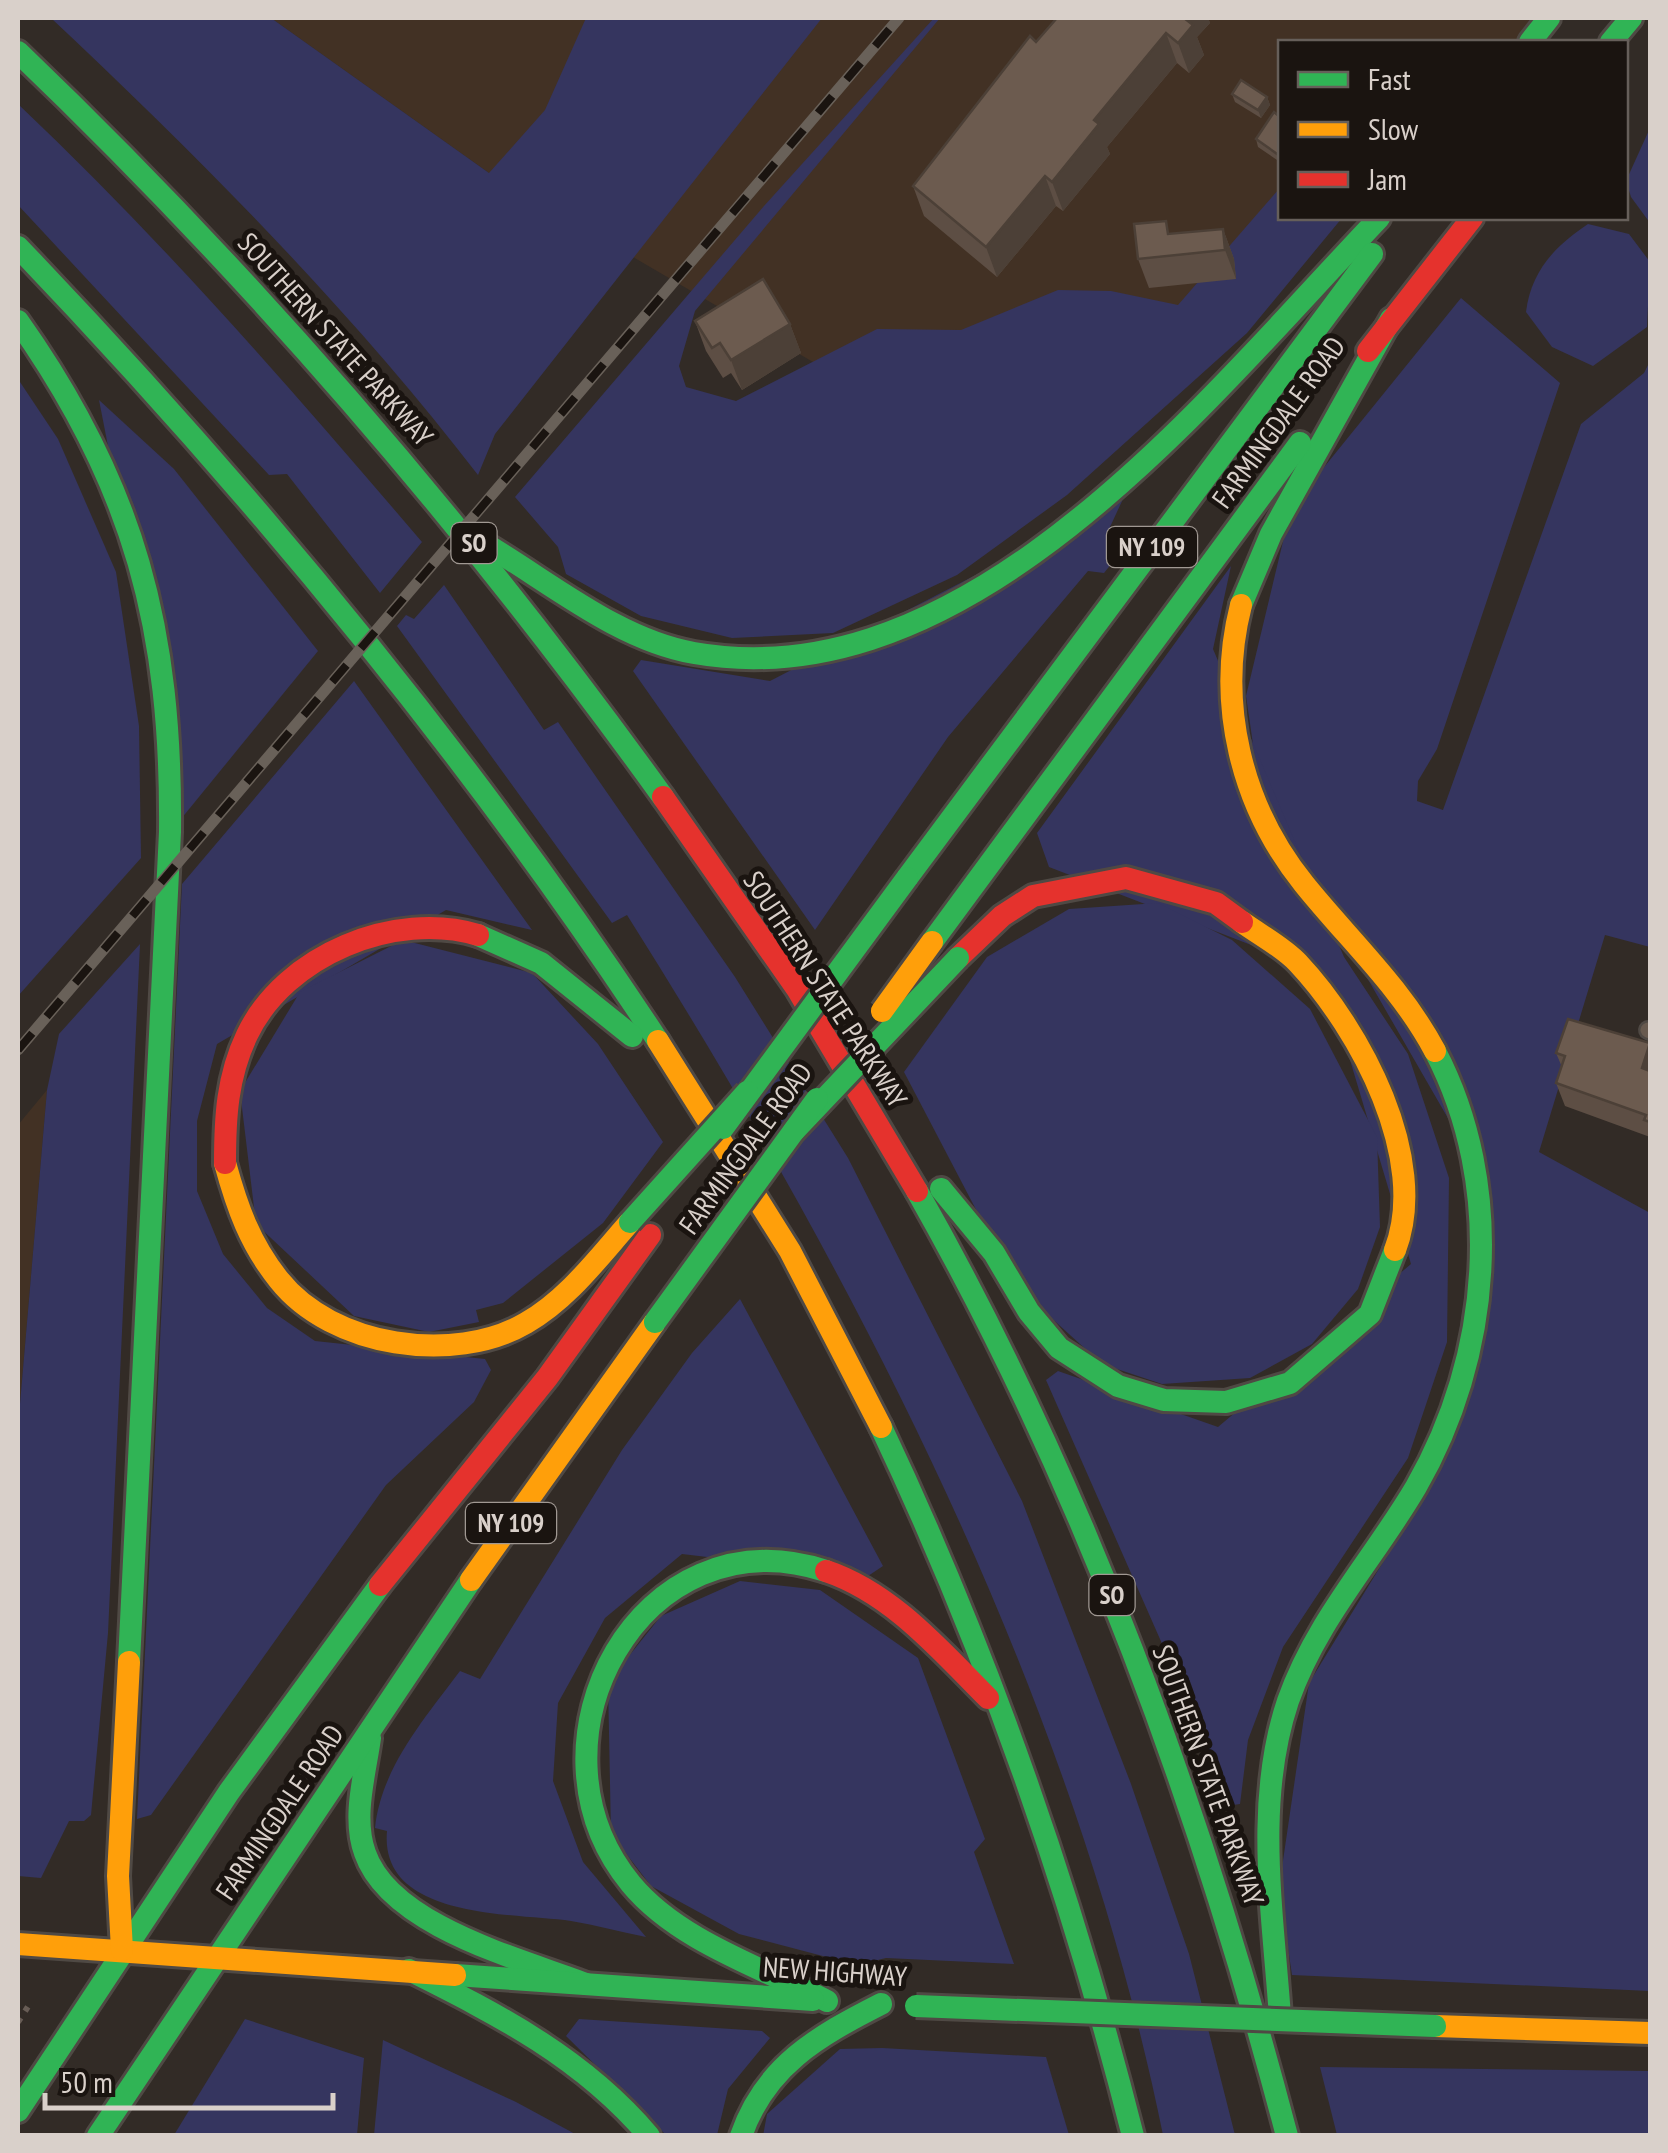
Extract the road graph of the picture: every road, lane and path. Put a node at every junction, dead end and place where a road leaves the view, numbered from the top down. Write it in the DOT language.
graph roads {
  1 [pos="1549,18"];
  2 [pos="1631,18"];
  3 [pos="1532,40"];
  4 [pos="1613,40"];
  5 [pos="18,52"];
  6 [pos="1378,220"];
  7 [pos="1398,220"];
  8 [pos="1470,220"];
  9 [pos="18,247"];
  10 [pos="1392,319"];
  11 [pos="18,321"];
  12 [pos="466,533"];
  13 [pos="860,1091"];
  14 [pos="746,1092"];
  15 [pos="693,1094"];
  16 [pos="794,1132"];
  17 [pos="1005,1714"];
  18 [pos="371,1728"];
  19 [pos="18,1944"];
  20 [pos="122,1950"];
  21 [pos="218,1955"];
  22 [pos="409,1970"];
  23 [pos="586,1984"];
  24 [pos="827,2001"];
  25 [pos="31,2002"];
  26 [pos="881,2004"];
  27 [pos="18,2022"];
  28 [pos="1650,2033"];
  29 [pos="18,2110"];
  30 [pos="1130,2128"];
  31 [pos="1286,2133"];
  32 [pos="98,2136"];
  33 [pos="649,2136"];
  34 [pos="741,2136"];
  1 -- 3 [label="main road"];
  2 -- 4 [label="main road"];
  5 -- 12 [label="main road, SOUTHERN STATE PARKWAY / SO"];
  6 -- 12 [label="main road"];
  7 -- 14 [label="main road, FARMINGDALE ROAD / NY 109, bridge"];
  8 -- 10 [label="main road, FARMINGDALE ROAD / NY 109"];
  9 -- 15 [label="main road"];
  10 -- 16 [label="main road, FARMINGDALE ROAD / NY 109, bridge"];
  10 -- 31 [label="main road"];
  11 -- 20 [label="main road"];
  12 -- 13 [label="main road, SOUTHERN STATE PARKWAY / SO"];
  13 -- 16 [label="main road, bridge"];
  13 -- 31 [label="main road, SOUTHERN STATE PARKWAY / SO"];
  14 -- 15 [label="main road, bridge"];
  14 -- 20 [label="main road, FARMINGDALE ROAD / NY 109, bridge"];
  15 -- 17 [label="main road"];
  16 -- 18 [label="main road, FARMINGDALE ROAD / NY 109, bridge"];
  17 -- 24 [label="main road"];
  17 -- 30 [label="main road"];
  18 -- 21 [label="main road, FARMINGDALE ROAD / NY 109"];
  18 -- 23 [label="main road"];
  19 -- 20 [label="main road, NEW HIGHWAY"];
  20 -- 21 [label="main road, NEW HIGHWAY"];
  20 -- 29 [label="main road, FARMINGDALE ROAD / NY 109"];
  21 -- 22 [label="main road, NEW HIGHWAY"];
  21 -- 32 [label="main road, FARMINGDALE ROAD / NY 109"];
  22 -- 23 [label="main road, NEW HIGHWAY"];
  22 -- 33 [label="main road"];
  23 -- 24 [label="main road, NEW HIGHWAY"];
  24 -- 26 [label="main road, NEW HIGHWAY"];
  25 -- 27 [label="path"];
  26 -- 28 [label="main road, NEW HIGHWAY, bridge"];
  26 -- 34 [label="main road"];
}
